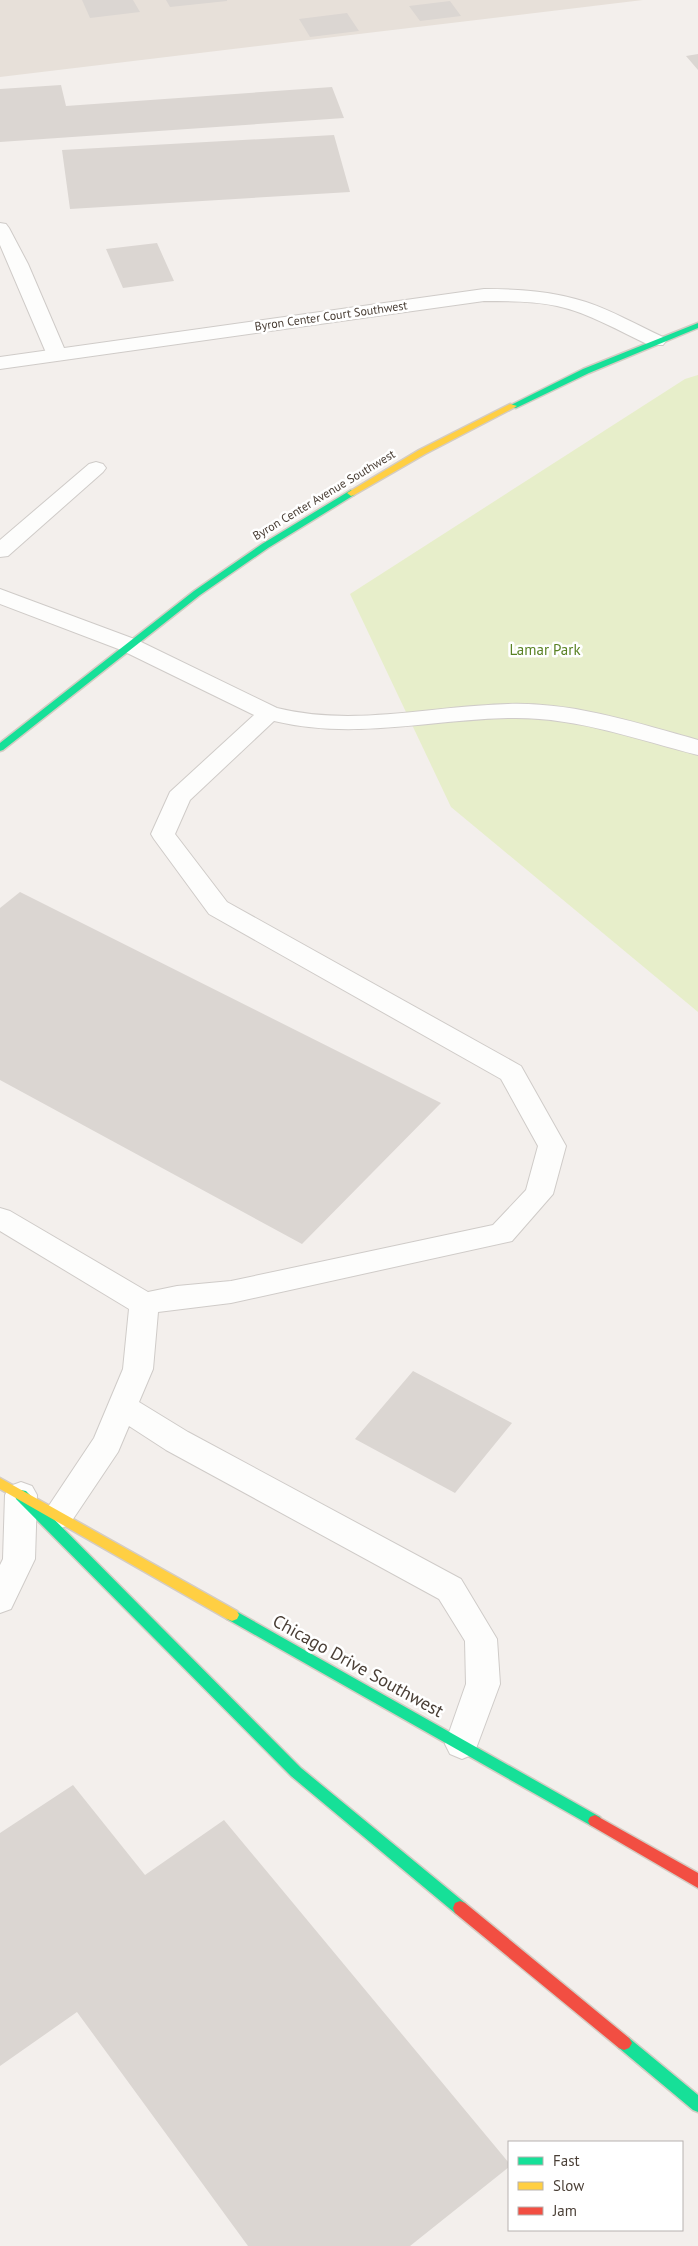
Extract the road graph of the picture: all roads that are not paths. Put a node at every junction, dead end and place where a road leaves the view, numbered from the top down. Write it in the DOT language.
graph roads {
  1 [pos="0,228"];
  2 [pos="698,325"];
  3 [pos="656,341"];
  4 [pos="57,355"];
  5 [pos="0,363"];
  6 [pos="96,468"];
  7 [pos="0,552"];
  8 [pos="0,596"];
  9 [pos="129,645"];
  10 [pos="269,713"];
  11 [pos="0,748"];
  12 [pos="698,748"];
  13 [pos="0,1218"];
  14 [pos="144,1304"];
  15 [pos="122,1406"];
  16 [pos="10,1489"];
  17 [pos="58,1516"];
  18 [pos="0,1599"];
  19 [pos="462,1744"];
  20 [pos="698,1881"];
  21 [pos="698,2105"];
  1 -- 4 [label="street"];
  2 -- 3 [label="main road, Byron Center Avenue Southwest"];
  3 -- 4 [label="street, Byron Center Court Southwest"];
  3 -- 9 [label="main road, Byron Center Avenue Southwest"];
  4 -- 5 [label="street, Byron Center Court Southwest"];
  6 -- 7 [label="street"];
  8 -- 9 [label="street"];
  9 -- 10 [label="street"];
  9 -- 11 [label="main road, Byron Center Avenue Southwest"];
  10 -- 12 [label="street"];
  10 -- 14 [label="street"];
  13 -- 14 [label="street"];
  14 -- 15 [label="street"];
  15 -- 17 [label="street"];
  15 -- 19 [label="street"];
  16 -- 17 [label="main road, Chicago Drive Southwest"];
  16 -- 18 [label="street"];
  16 -- 21 [label="main road"];
  17 -- 19 [label="main road, Chicago Drive Southwest"];
  19 -- 20 [label="main road, Chicago Drive Southwest"];
}
